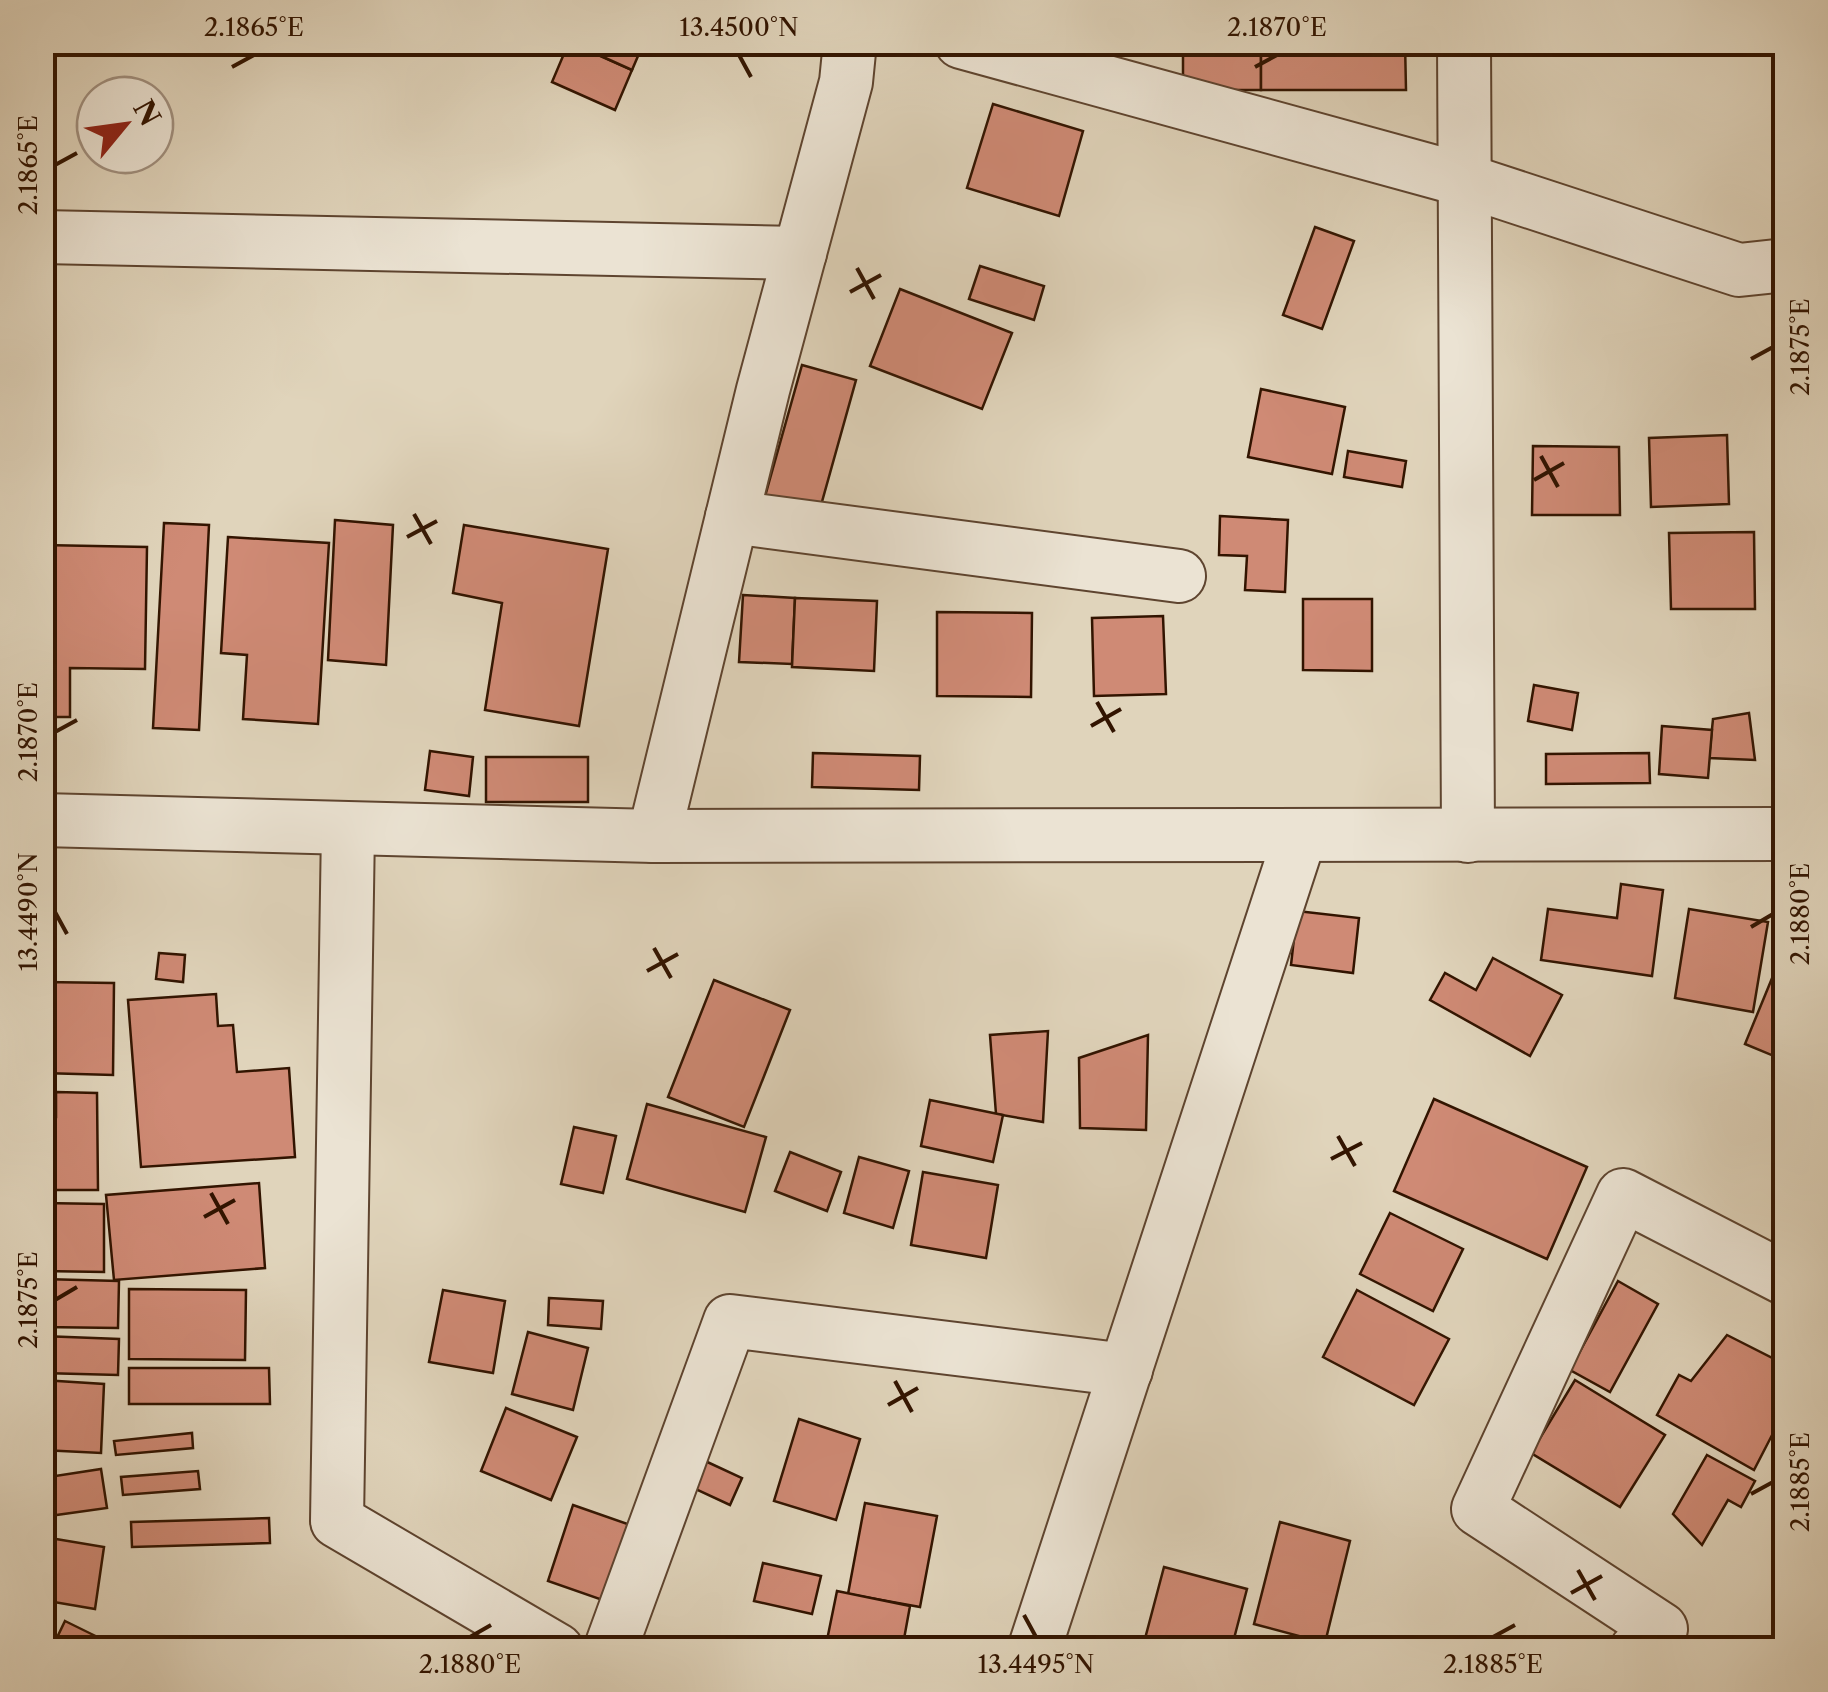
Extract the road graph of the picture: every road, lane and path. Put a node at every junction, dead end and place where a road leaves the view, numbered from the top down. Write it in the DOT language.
graph roads {
  1 [pos="850,42"];
  2 [pos="961,42"];
  3 [pos="1464,42"];
  4 [pos="1464,180"];
  5 [pos="42,237"];
  6 [pos="800,253"];
  7 [pos="1786,266"];
  8 [pos="732,517"];
  9 [pos="1179,576"];
  10 [pos="42,820"];
  11 [pos="348,828"];
  12 [pos="1786,834"];
  13 [pos="654,836"];
  14 [pos="1300,836"];
  15 [pos="1468,836"];
  16 [pos="1786,1279"];
  17 [pos="1126,1370"];
  18 [pos="558,1650"];
  19 [pos="610,1650"];
  20 [pos="1034,1650"];
  21 [pos="1636,1650"];
  1 -- 6 [label="street"];
  2 -- 4 [label="street"];
  3 -- 4 [label="street"];
  4 -- 7 [label="street"];
  4 -- 15 [label="street"];
  5 -- 6 [label="street"];
  6 -- 8 [label="street"];
  8 -- 9 [label="street"];
  8 -- 13 [label="street"];
  10 -- 11 [label="street"];
  11 -- 13 [label="street"];
  11 -- 18 [label="street"];
  12 -- 15 [label="street"];
  13 -- 14 [label="street"];
  14 -- 15 [label="street"];
  14 -- 17 [label="street"];
  16 -- 21 [label="street"];
  17 -- 19 [label="street"];
  17 -- 20 [label="street"];
}
